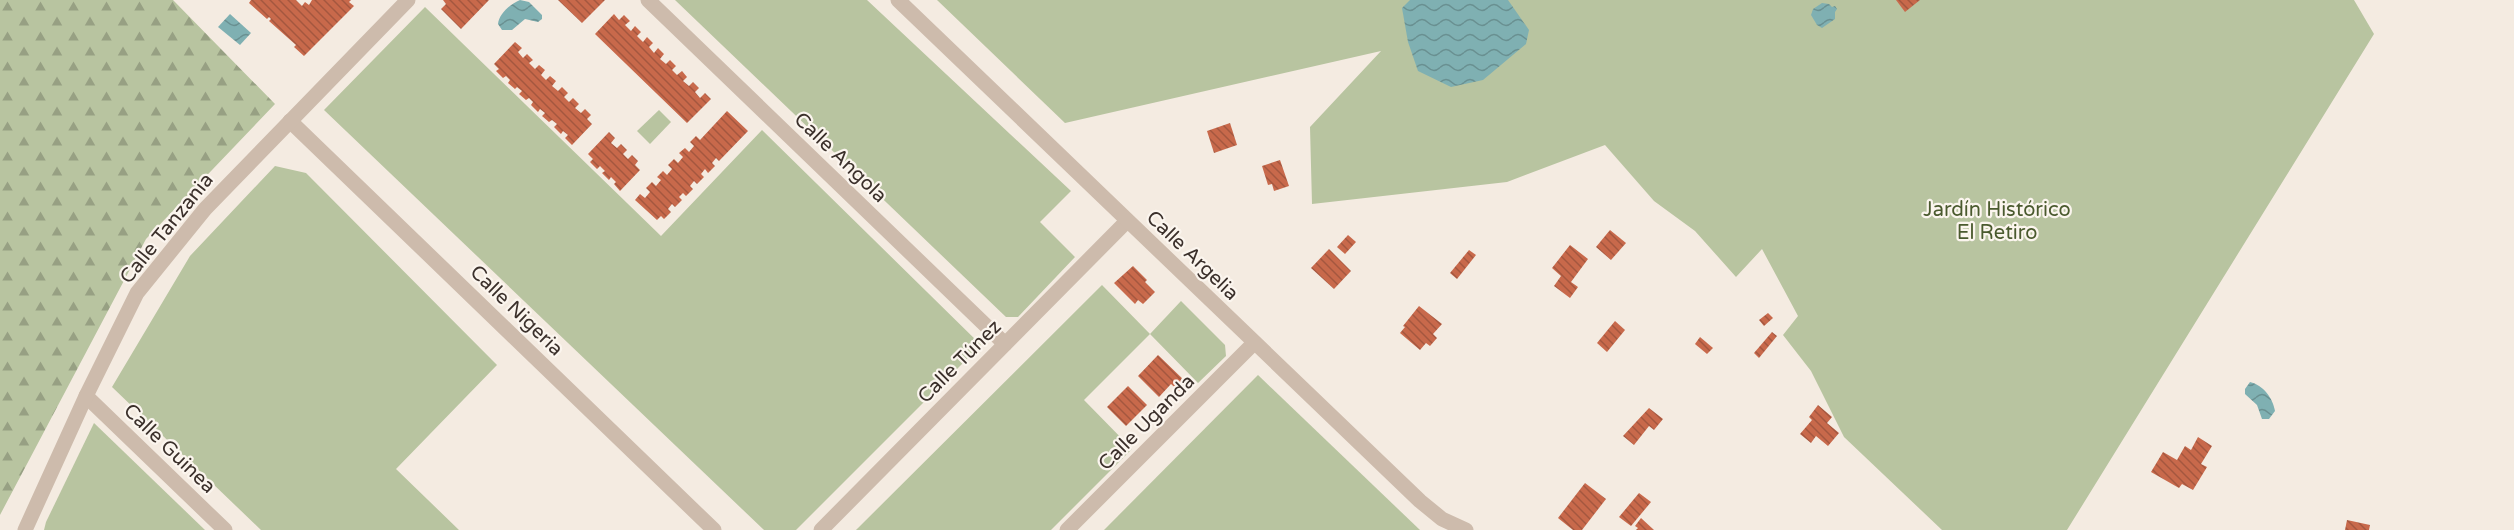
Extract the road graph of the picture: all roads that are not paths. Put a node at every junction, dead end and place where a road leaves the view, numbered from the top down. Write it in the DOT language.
graph roads {
  1 [pos="408,0"];
  2 [pos="648,0"];
  3 [pos="898,0"];
  4 [pos="290,121"];
  5 [pos="1127,221"];
  6 [pos="1254,343"];
  7 [pos="1005,344"];
  8 [pos="86,396"];
  9 [pos="25,530"];
  10 [pos="225,530"];
  11 [pos="714,530"];
  12 [pos="821,530"];
  13 [pos="1067,530"];
  14 [pos="1466,530"];
  1 -- 4 [label="street, Calle Tanzania"];
  2 -- 7 [label="street, Calle Angola"];
  3 -- 5 [label="street, Calle Argelia"];
  4 -- 8 [label="street, Calle Tanzania"];
  4 -- 11 [label="street, Calle Nigeria"];
  5 -- 6 [label="street, Calle Argelia"];
  5 -- 7 [label="street, Calle Túnez"];
  6 -- 13 [label="street, Calle Uganda"];
  6 -- 14 [label="street, Calle Argelia"];
  7 -- 12 [label="street, Calle Túnez"];
  8 -- 9 [label="street, Calle Tanzania"];
  8 -- 10 [label="street, Calle Guinea"];
}
